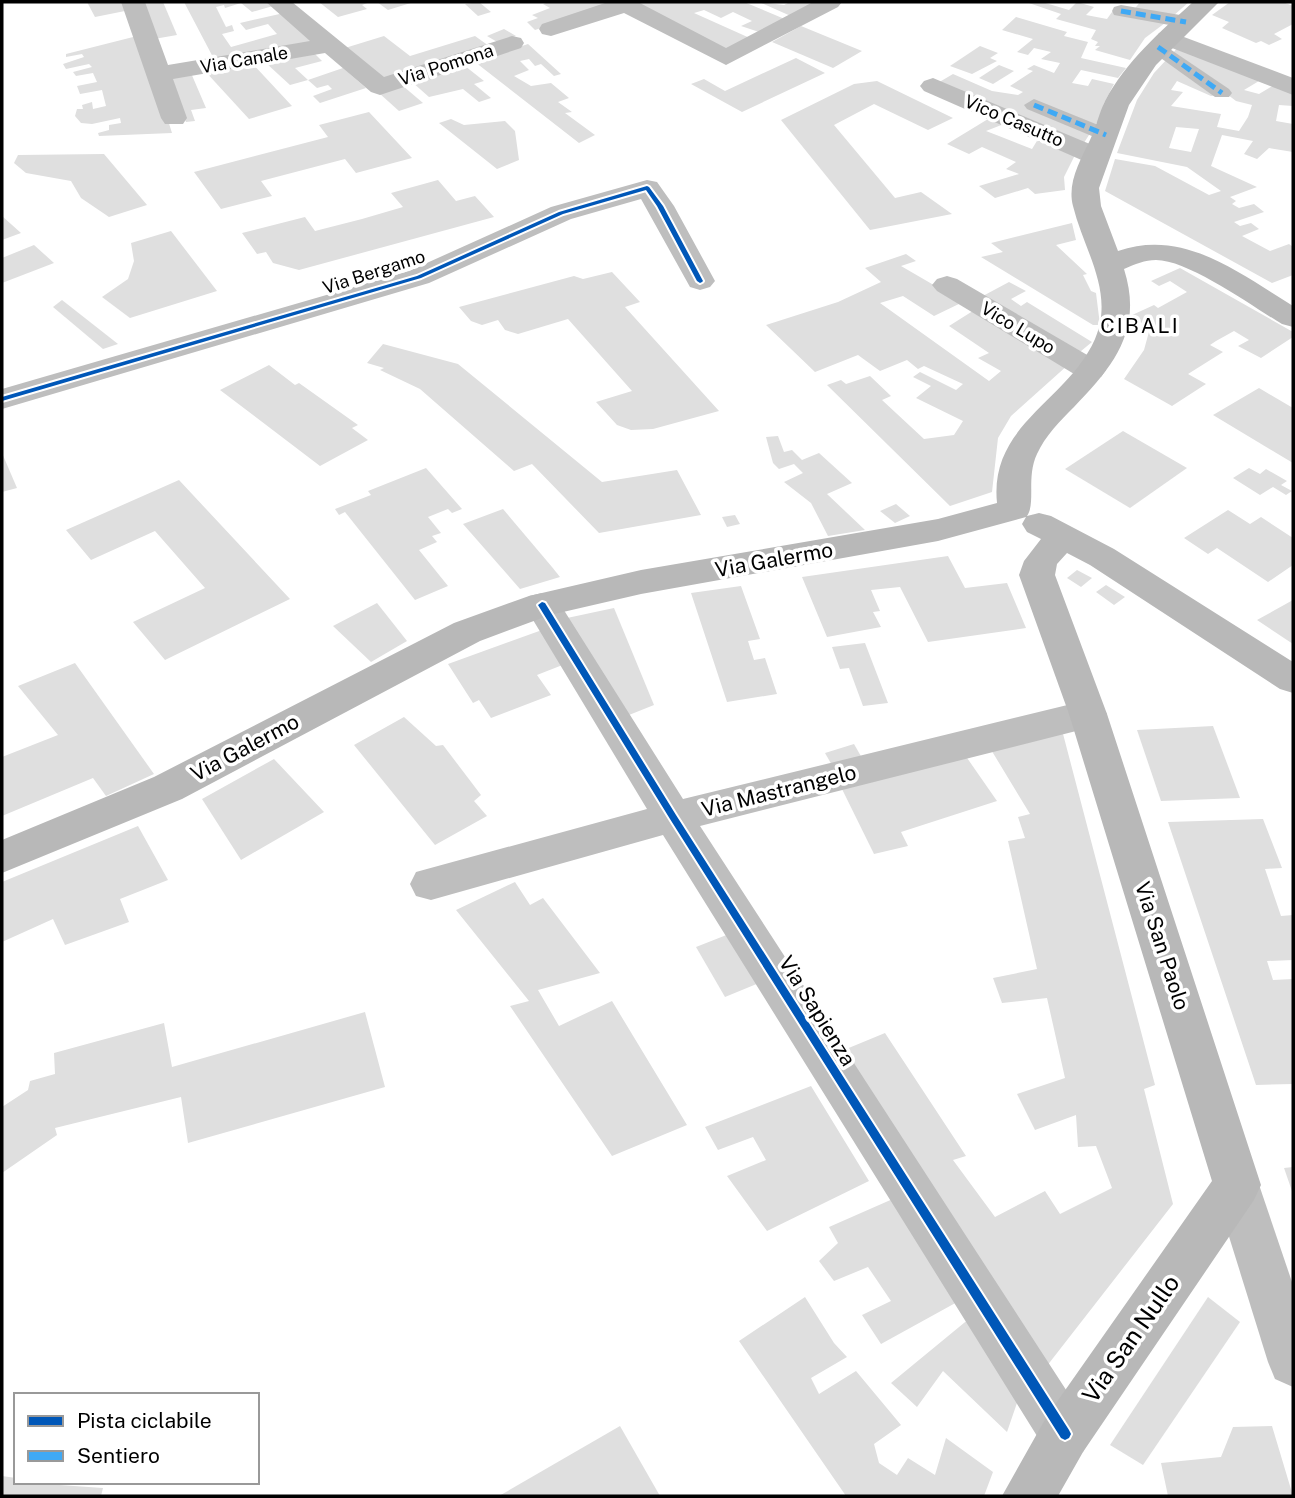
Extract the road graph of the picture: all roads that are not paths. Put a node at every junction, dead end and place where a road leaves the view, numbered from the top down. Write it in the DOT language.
graph roads {
  1 [pos="133,2"];
  2 [pos="278,2"];
  3 [pos="831,2"];
  4 [pos="1207,2"];
  5 [pos="623,3"];
  6 [pos="1121,12"];
  7 [pos="551,29"];
  8 [pos="1171,36"];
  9 [pos="512,43"];
  10 [pos="330,45"];
  11 [pos="159,74"];
  12 [pos="933,86"];
  13 [pos="1293,87"];
  14 [pos="1222,93"];
  15 [pos="1034,105"];
  16 [pos="174,118"];
  17 [pos="1100,145"];
  18 [pos="1111,264"];
  19 [pos="700,281"];
  20 [pos="947,285"];
  21 [pos="1293,318"];
  22 [pos="1090,370"];
  23 [pos="2,399"];
  24 [pos="1015,509"];
  25 [pos="1060,538"];
  26 [pos="542,605"];
  27 [pos="1293,680"];
  28 [pos="1088,714"];
  29 [pos="673,817"];
  30 [pos="2,857"];
  31 [pos="431,884"];
  32 [pos="1237,1185"];
  33 [pos="1293,1362"];
  34 [pos="1065,1434"];
  35 [pos="1029,1496"];
  1 -- 11 [label="street"];
  2 -- 10 [label="street"];
  3 -- 5 [label="street"];
  4 -- 8 [label="main road"];
  5 -- 7 [label="street"];
  6 -- 8 [label="street"];
  8 -- 13 [label="street"];
  8 -- 14 [label="street"];
  8 -- 17 [label="main road"];
  9 -- 10 [label="street, Via Pomona"];
  10 -- 11 [label="street, Via Canale"];
  11 -- 16 [label="street"];
  12 -- 17 [label="street, Vico Casutto"];
  15 -- 17 [label="street"];
  17 -- 18 [label="main road"];
  18 -- 21 [label="main road"];
  18 -- 22 [label="main road"];
  19 -- 23 [label="street, Via Bergamo"];
  20 -- 22 [label="street, Vico Lupo"];
  22 -- 24 [label="main road"];
  24 -- 25 [label="main road"];
  24 -- 26 [label="main road, Via Galermo"];
  25 -- 27 [label="main road"];
  25 -- 28 [label="main road, Via San Paolo"];
  26 -- 29 [label="street, Via Sapienza"];
  26 -- 30 [label="main road, Via Galermo"];
  28 -- 29 [label="street, Via Mastrangelo"];
  28 -- 32 [label="main road, Via San Paolo"];
  29 -- 31 [label="street, Via Mastrangelo"];
  29 -- 34 [label="street, Via Sapienza"];
  32 -- 33 [label="street, Via San Paolo"];
  32 -- 34 [label="main road, Via San Nullo"];
  34 -- 35 [label="main road, Via San Nullo"];
}
